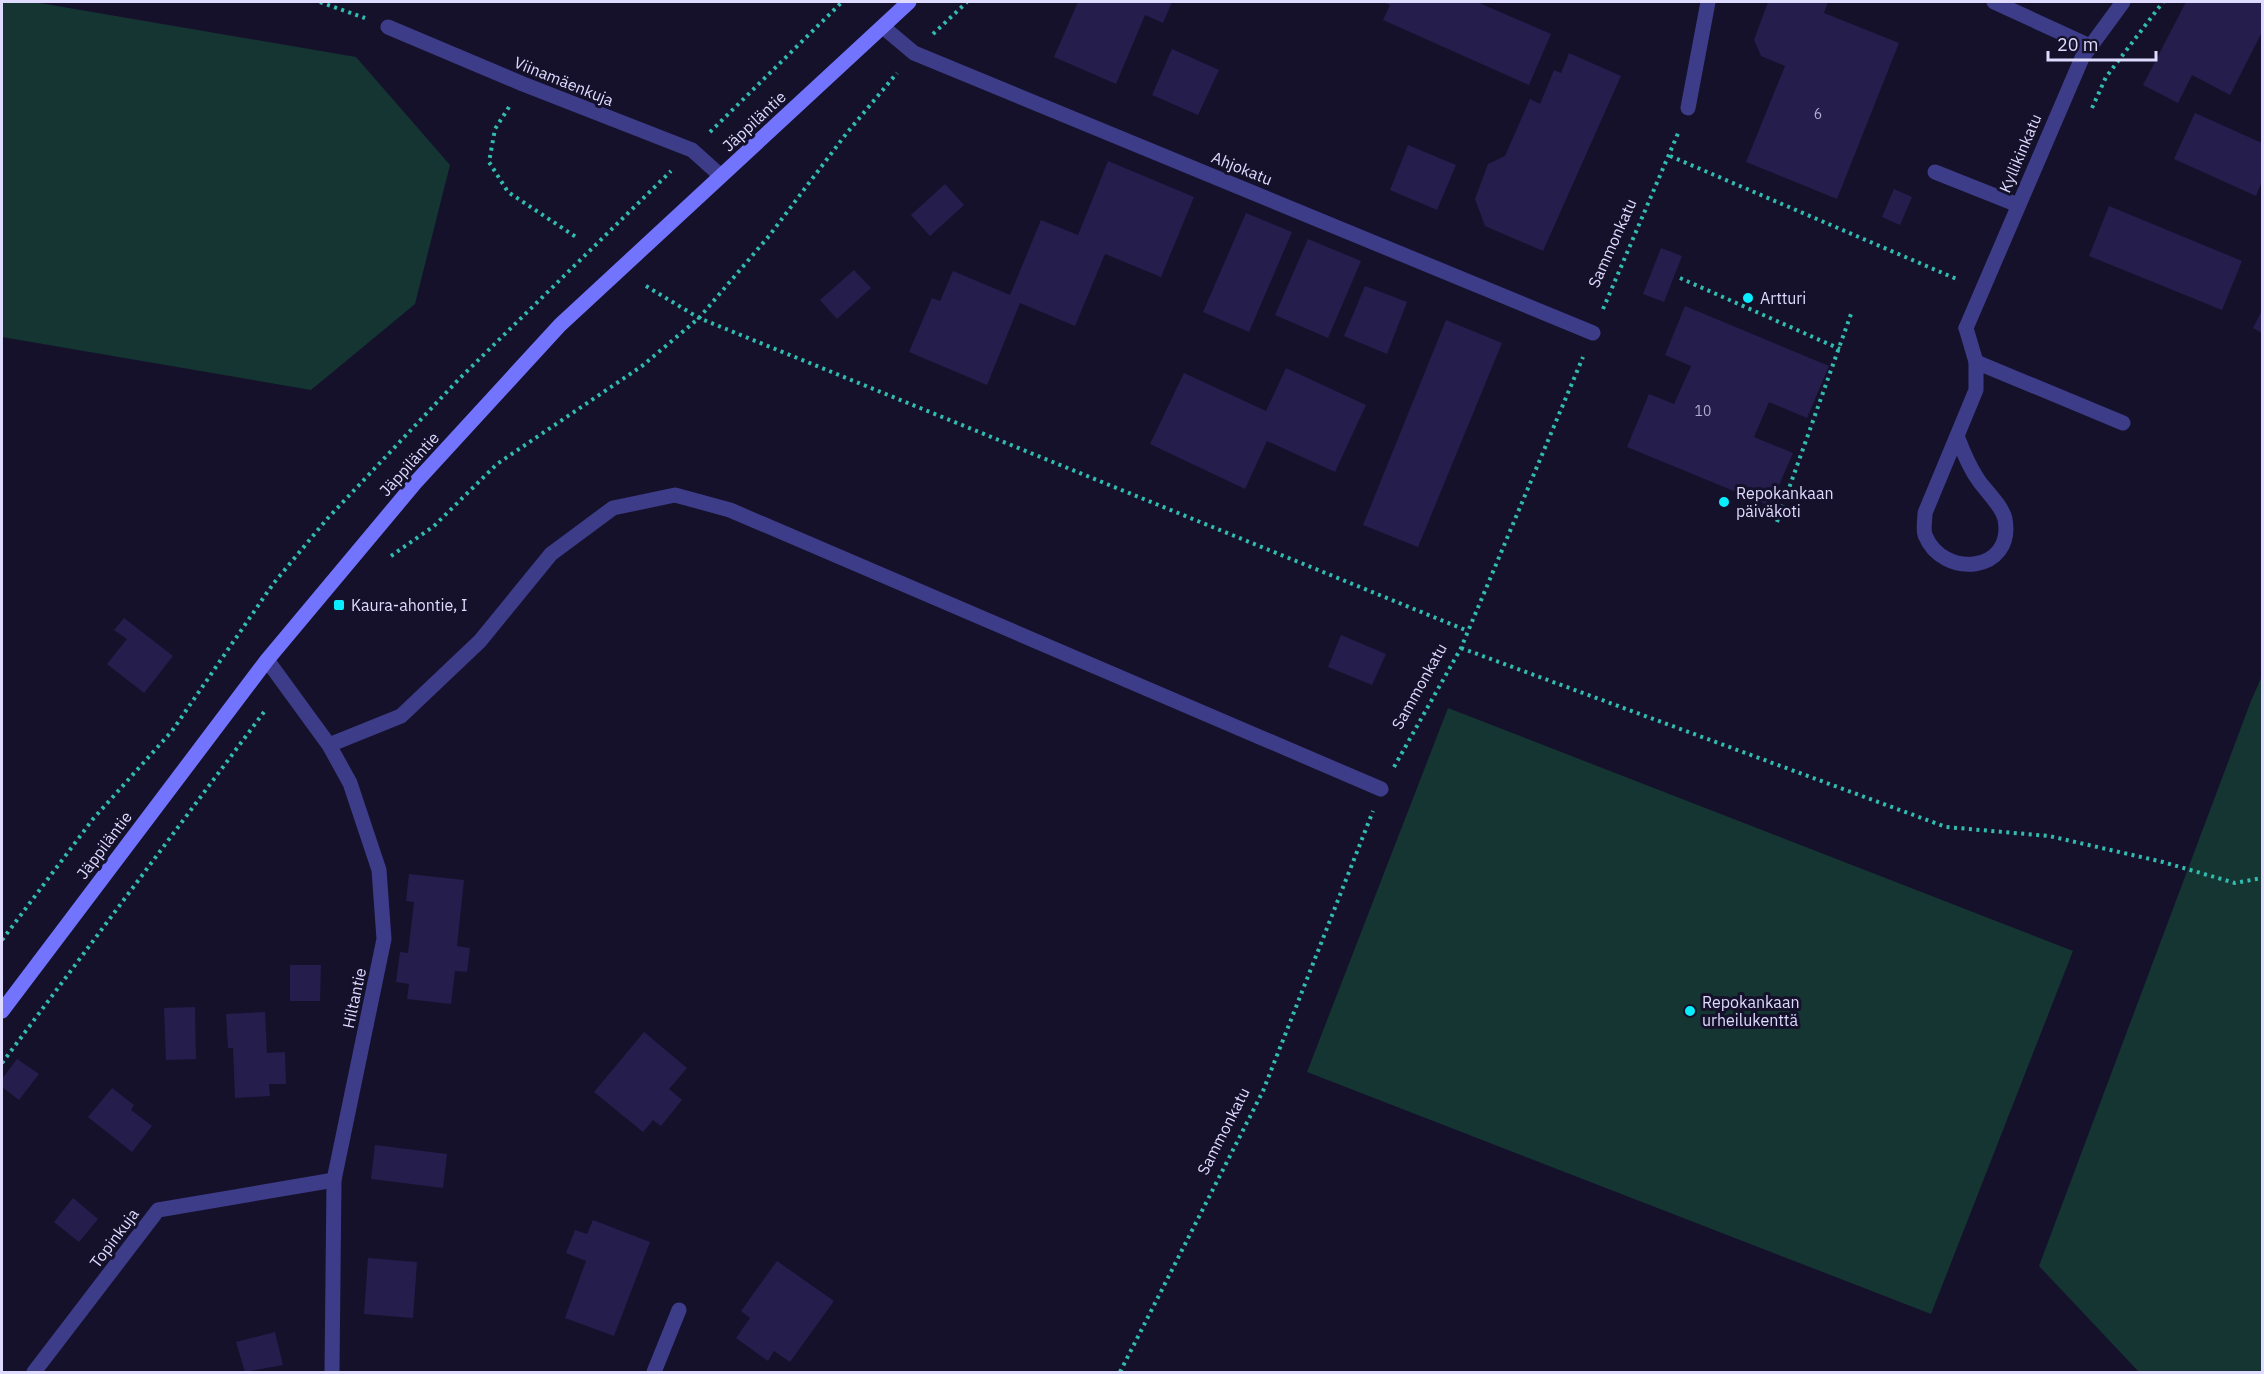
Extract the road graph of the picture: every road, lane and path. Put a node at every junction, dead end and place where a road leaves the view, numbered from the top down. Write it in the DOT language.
graph roads {
  1 [pos="320,2"];
  2 [pos="909,2"];
  3 [pos="967,2"];
  4 [pos="1708,2"];
  5 [pos="1994,2"];
  6 [pos="2123,2"];
  7 [pos="2163,2"];
  8 [pos="388,27"];
  9 [pos="883,27"];
  10 [pos="2090,46"];
  11 [pos="914,53"];
  12 [pos="523,84"];
  13 [pos="1688,108"];
  14 [pos="2087,118"];
  15 [pos="1670,156"];
  16 [pos="1935,172"];
  17 [pos="721,176"];
  18 [pos="2018,205"];
  19 [pos="576,237"];
  20 [pos="1680,278"];
  21 [pos="646,286"];
  22 [pos="1982,289"];
  23 [pos="1851,314"];
  24 [pos="699,318"];
  25 [pos="1593,333"];
  26 [pos="1840,348"];
  27 [pos="1976,362"];
  28 [pos="2122,423"];
  29 [pos="1956,436"];
  30 [pos="1777,522"];
  31 [pos="385,560"];
  32 [pos="1468,631"];
  33 [pos="1461,648"];
  34 [pos="267,660"];
  35 [pos="284,685"];
  36 [pos="329,745"];
  37 [pos="1381,789"];
  38 [pos="2262,878"];
  39 [pos="2,1011"];
  40 [pos="2,1063"];
  41 [pos="334,1180"];
  42 [pos="679,1310"];
  43 [pos="34,1372"];
  44 [pos="332,1372"];
  45 [pos="654,1372"];
  46 [pos="1120,1372"];
  1 -- 8 [label="path"];
  2 -- 9 [label="main road, Jäppiläntie"];
  3 -- 11 [label="path"];
  4 -- 13 [label="street"];
  5 -- 10 [label="street"];
  6 -- 10 [label="street, Kyllikinkatu"];
  7 -- 14 [label="path"];
  8 -- 12 [label="street, Viinamäenkuja"];
  9 -- 11 [label="street, Ahjokatu"];
  9 -- 17 [label="main road, Jäppiläntie"];
  10 -- 18 [label="street, Kyllikinkatu"];
  11 -- 24 [label="path"];
  11 -- 25 [label="street, Ahjokatu"];
  12 -- 17 [label="street, Viinamäenkuja"];
  12 -- 19 [label="path"];
  13 -- 15 [label="path, Sammonkatu"];
  15 -- 22 [label="path"];
  15 -- 25 [label="path, Sammonkatu"];
  16 -- 18 [label="street"];
  17 -- 34 [label="main road, Jäppiläntie"];
  18 -- 22 [label="street, Kyllikinkatu"];
  20 -- 26 [label="path"];
  21 -- 24 [label="path"];
  22 -- 27 [label="street, Kyllikinkatu"];
  23 -- 26 [label="path"];
  24 -- 31 [label="path"];
  24 -- 32 [label="path"];
  25 -- 32 [label="path, Sammonkatu"];
  26 -- 30 [label="path"];
  27 -- 28 [label="street"];
  27 -- 29 [label="street"];
  29 -- 29 [label="street"];
  32 -- 33 [label="path, Sammonkatu"];
  33 -- 37 [label="path, Sammonkatu"];
  33 -- 38 [label="path"];
  34 -- 35 [label="street, Hiltantie"];
  34 -- 39 [label="main road, Jäppiläntie"];
  35 -- 36 [label="street, Hiltantie"];
  35 -- 40 [label="path"];
  36 -- 37 [label="street"];
  36 -- 41 [label="street, Hiltantie"];
  37 -- 46 [label="path, Sammonkatu"];
  41 -- 43 [label="street, Topinkuja"];
  41 -- 44 [label="street, Hiltantie"];
  42 -- 45 [label="street"];
}
